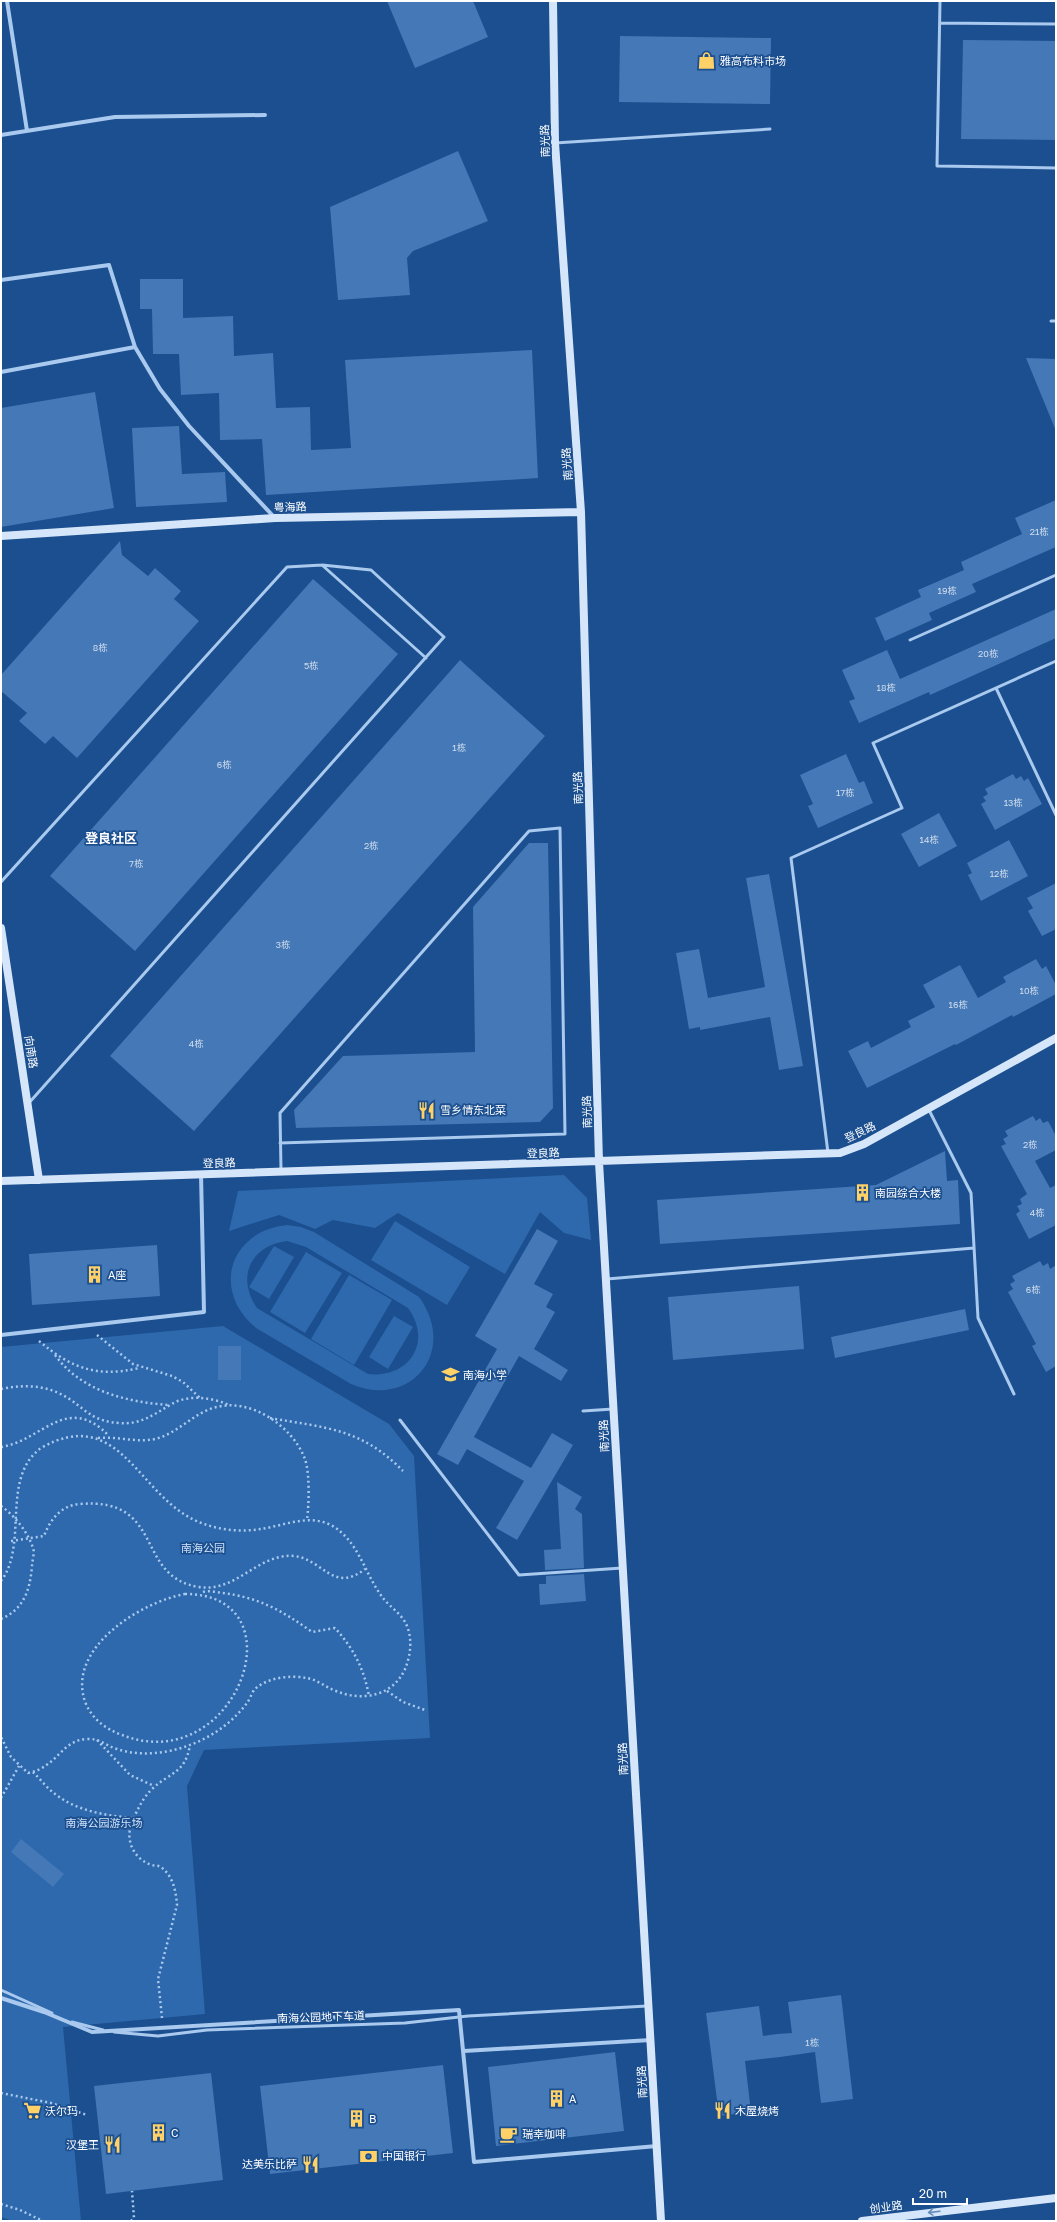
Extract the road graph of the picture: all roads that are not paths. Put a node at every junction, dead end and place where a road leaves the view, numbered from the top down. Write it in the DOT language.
graph roads {
  1 [pos="7,1"];
  2 [pos="553,1"];
  3 [pos="940,1"];
  4 [pos="940,23"];
  5 [pos="1056,24"];
  6 [pos="265,115"];
  7 [pos="770,129"];
  8 [pos="27,131"];
  9 [pos="1,135"];
  10 [pos="555,143"];
  11 [pos="1056,168"];
  12 [pos="1,280"];
  13 [pos="1051,321"];
  14 [pos="1056,321"];
  15 [pos="135,347"];
  16 [pos="1,372"];
  17 [pos="581,512"];
  18 [pos="276,518"];
  19 [pos="1,536"];
  20 [pos="322,565"];
  21 [pos="1056,575"];
  22 [pos="910,640"];
  23 [pos="426,658"];
  24 [pos="1056,661"];
  25 [pos="996,688"];
  26 [pos="1056,815"];
  27 [pos="1,882"];
  28 [pos="1,928"];
  29 [pos="1056,1038"];
  30 [pos="28,1105"];
  31 [pos="928,1109"];
  32 [pos="280,1143"];
  33 [pos="829,1155"];
  34 [pos="600,1162"];
  35 [pos="281,1172"];
  36 [pos="201,1174"];
  37 [pos="39,1180"];
  38 [pos="1,1181"];
  39 [pos="974,1248"];
  40 [pos="606,1279"];
  41 [pos="1,1335"];
  42 [pos="1014,1394"];
  43 [pos="613,1409"];
  44 [pos="583,1411"];
  45 [pos="400,1420"];
  46 [pos="622,1568"];
  47 [pos="1,1990"];
  48 [pos="1,1998"];
  49 [pos="649,2006"];
  50 [pos="460,2017"];
  51 [pos="106,2030"];
  52 [pos="651,2040"];
  53 [pos="464,2051"];
  54 [pos="657,2146"];
  55 [pos="1056,2198"];
  56 [pos="661,2221"];
  57 [pos="862,2221"];
  1 -- 8 [label="street"];
  2 -- 10 [label="main road, 南光路"];
  3 -- 4 [label="lane"];
  4 -- 5 [label="lane"];
  4 -- 11 [label="lane"];
  6 -- 8 [label="street"];
  7 -- 10 [label="lane"];
  8 -- 9 [label="street"];
  10 -- 17 [label="main road, 南光路"];
  12 -- 15 [label="street"];
  13 -- 14 [label="lane"];
  15 -- 16 [label="street"];
  15 -- 18 [label="street"];
  17 -- 18 [label="main road, 粤海路"];
  17 -- 34 [label="main road, 南光路"];
  18 -- 19 [label="main road, 粤海路"];
  20 -- 23 [label="lane"];
  20 -- 23 [label="lane"];
  20 -- 27 [label="lane"];
  21 -- 22 [label="lane"];
  23 -- 30 [label="lane"];
  24 -- 25 [label="lane"];
  25 -- 26 [label="lane"];
  25 -- 33 [label="lane"];
  28 -- 30 [label="main road, 向南路"];
  29 -- 31 [label="main road, 登良路"];
  30 -- 37 [label="main road, 向南路"];
  31 -- 33 [label="main road, 登良路"];
  31 -- 39 [label="lane"];
  32 -- 32 [label="lane"];
  32 -- 35 [label="lane"];
  33 -- 34 [label="main road, 登良路"];
  34 -- 35 [label="main road, 登良路"];
  34 -- 40 [label="main road, 南光路"];
  35 -- 36 [label="main road, 登良路"];
  36 -- 37 [label="main road, 登良路"];
  36 -- 41 [label="street"];
  37 -- 38 [label="main road, 登良路"];
  39 -- 40 [label="lane"];
  39 -- 42 [label="lane"];
  40 -- 43 [label="main road, 南光路"];
  43 -- 44 [label="lane"];
  43 -- 46 [label="main road, 南光路"];
  45 -- 46 [label="lane"];
  46 -- 49 [label="main road, 南光路"];
  47 -- 51 [label="lane, 南海公园地下车道"];
  48 -- 51 [label="street"];
  49 -- 50 [label="lane, 南海公园地下车道"];
  49 -- 52 [label="main road, 南光路"];
  50 -- 51 [label="lane, 南海公园地下车道"];
  50 -- 51 [label="street"];
  50 -- 53 [label="street"];
  52 -- 53 [label="street"];
  52 -- 54 [label="main road, 南光路"];
  53 -- 54 [label="street"];
  54 -- 56 [label="main road, 南光路"];
  55 -- 57 [label="main road, 创业路, one-way"];
}
